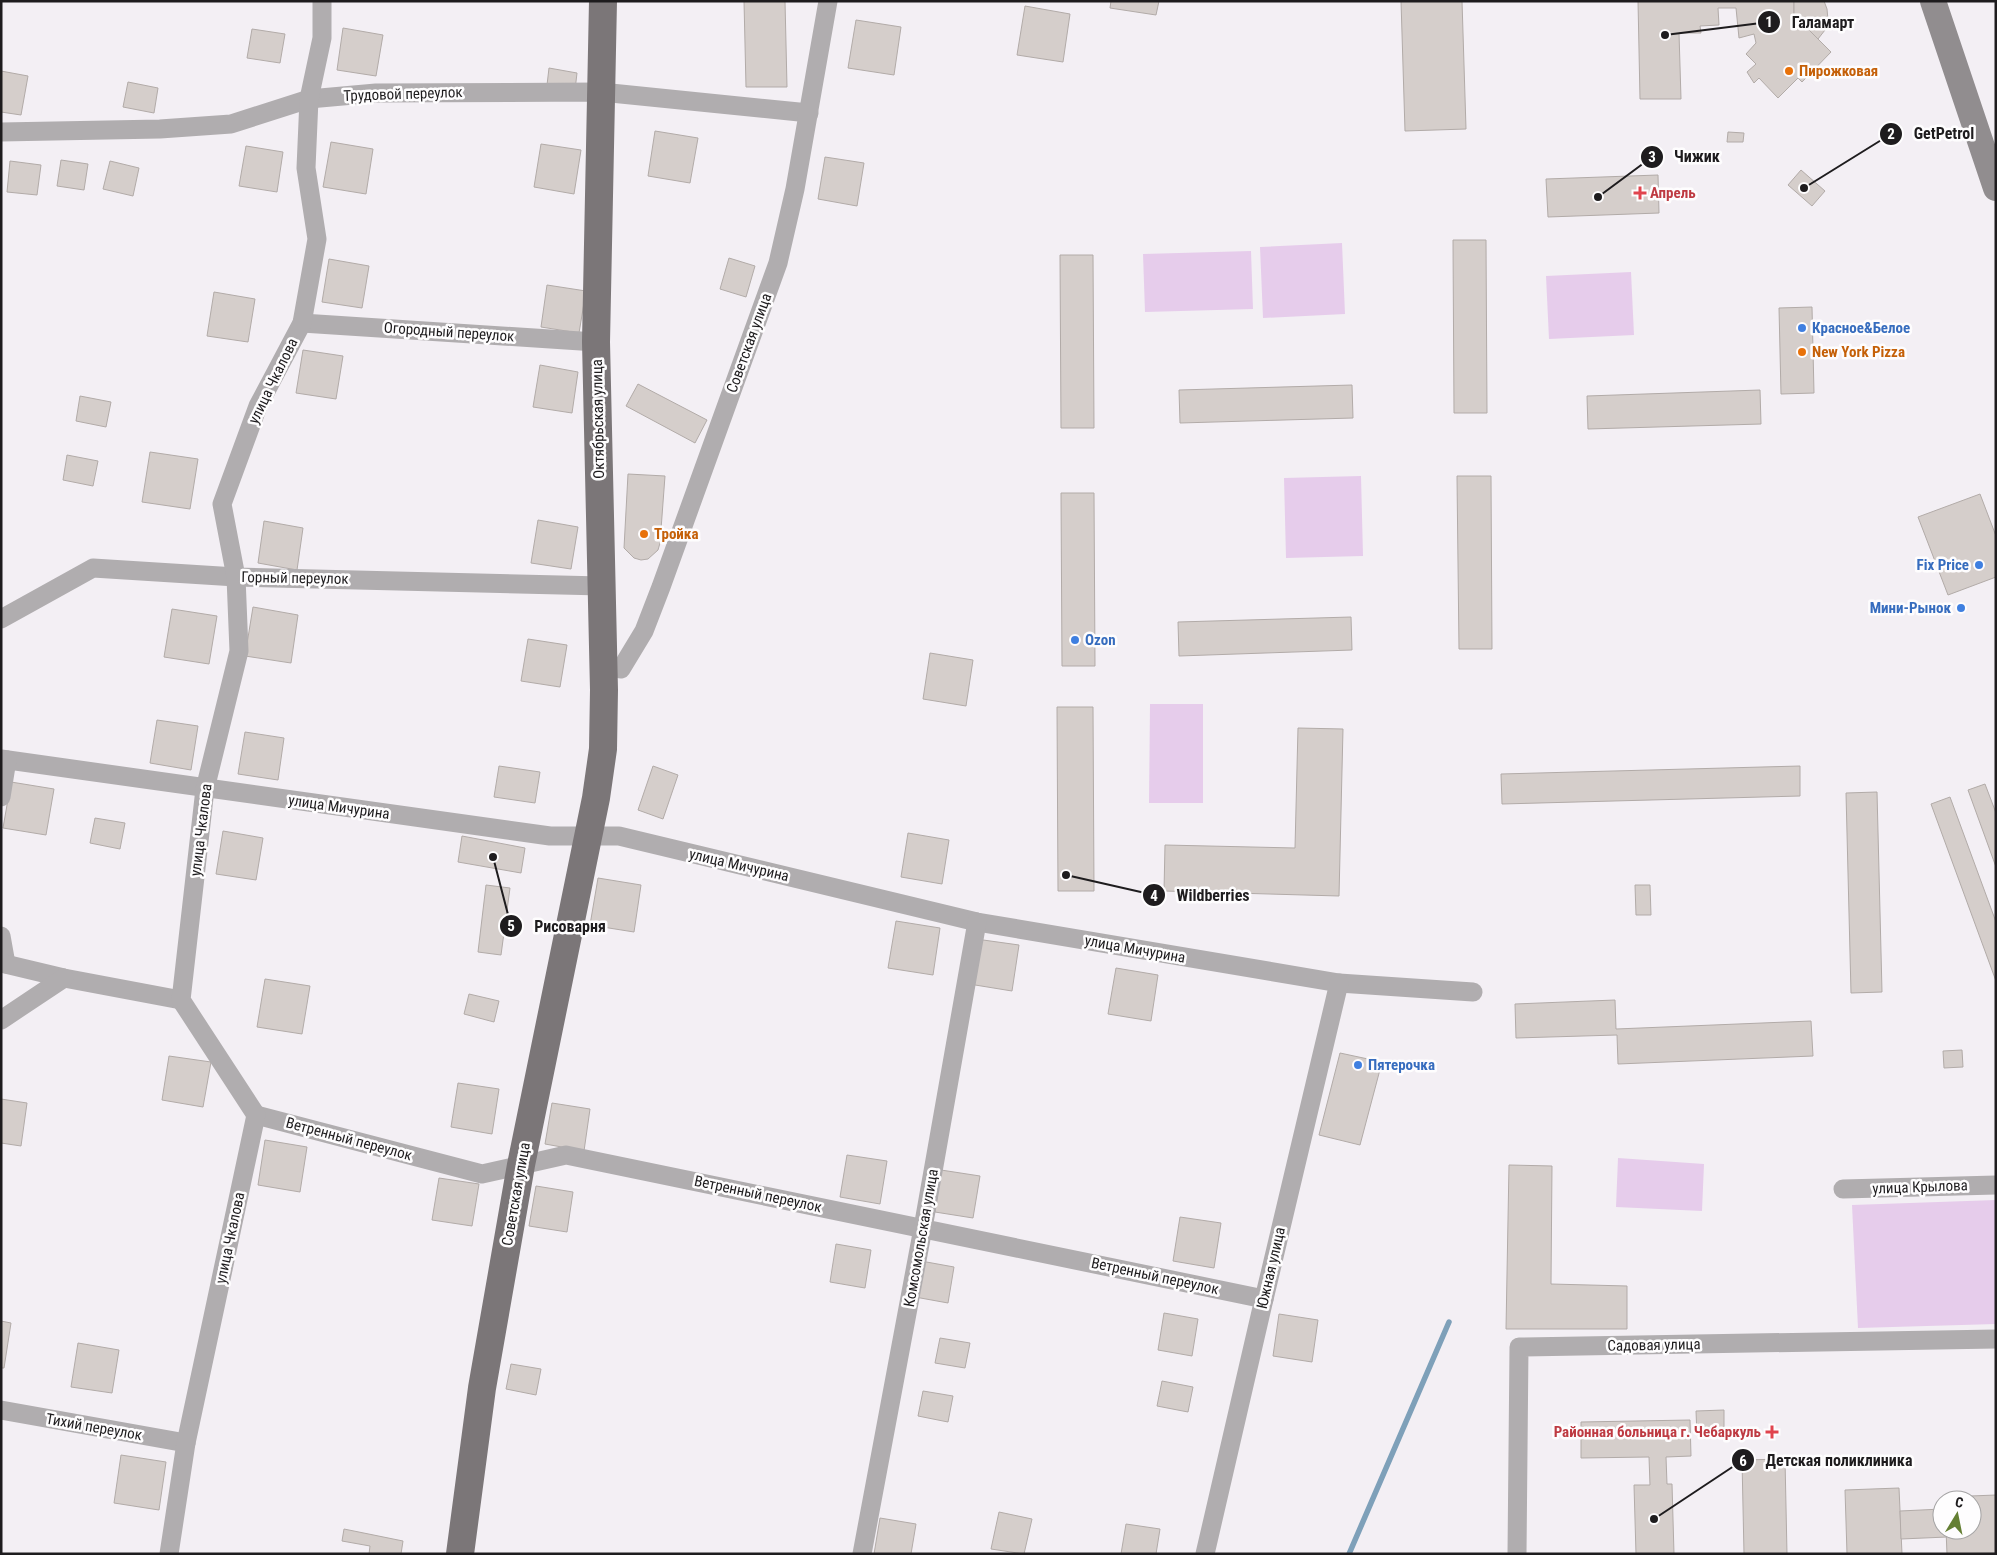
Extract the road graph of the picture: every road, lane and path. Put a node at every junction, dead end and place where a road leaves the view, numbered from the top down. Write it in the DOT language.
graph roads {
  1 [pos="322,1"];
  2 [pos="603,1"];
  3 [pos="828,1"];
  4 [pos="1933,1"];
  5 [pos="601,92"];
  6 [pos="309,99"];
  7 [pos="809,113"];
  8 [pos="1,132"];
  9 [pos="1996,188"];
  10 [pos="302,322"];
  11 [pos="596,342"];
  12 [pos="236,577"];
  13 [pos="602,586"];
  14 [pos="1,619"];
  15 [pos="622,669"];
  16 [pos="4,760"];
  17 [pos="205,789"];
  18 [pos="1,797"];
  19 [pos="587,836"];
  20 [pos="976,922"];
  21 [pos="1,936"];
  22 [pos="4,964"];
  23 [pos="64,978"];
  24 [pos="1340,983"];
  25 [pos="1473,992"];
  26 [pos="181,1000"];
  27 [pos="1,1020"];
  28 [pos="256,1114"];
  29 [pos="521,1165"];
  30 [pos="1996,1185"];
  31 [pos="1844,1189"];
  32 [pos="923,1228"];
  33 [pos="1264,1299"];
  34 [pos="1996,1339"];
  35 [pos="1,1410"];
  36 [pos="186,1443"];
  37 [pos="169,1554"];
  38 [pos="460,1554"];
  39 [pos="862,1554"];
  40 [pos="1205,1554"];
  41 [pos="1517,1554"];
  1 -- 6 [label="street, улица Чкалова"];
  2 -- 5 [label="main road, Октябрьская улица"];
  3 -- 7 [label="street, Советская улица"];
  4 -- 9 [label="main road"];
  5 -- 6 [label="street, Трудовой переулок"];
  5 -- 7 [label="street, Трудовой переулок"];
  5 -- 11 [label="main road, Октябрьская улица"];
  6 -- 8 [label="street, Трудовой переулок"];
  6 -- 10 [label="street, улица Чкалова"];
  7 -- 15 [label="street, Советская улица"];
  10 -- 11 [label="street, Огородный переулок"];
  10 -- 12 [label="street, улица Чкалова"];
  11 -- 13 [label="main road, Октябрьская улица"];
  12 -- 13 [label="street, Горный переулок"];
  12 -- 14 [label="street, Горный переулок"];
  12 -- 17 [label="street, улица Чкалова"];
  13 -- 19 [label="main road, Октябрьская улица"];
  16 -- 17 [label="street, улица Мичурина"];
  16 -- 18 [label="street"];
  17 -- 19 [label="street, улица Мичурина"];
  17 -- 26 [label="street, улица Чкалова"];
  19 -- 20 [label="street, улица Мичурина"];
  19 -- 29 [label="main road, Советская улица"];
  20 -- 24 [label="street, улица Мичурина"];
  20 -- 32 [label="street, Комсомольская улица"];
  21 -- 22 [label="street"];
  22 -- 23 [label="street"];
  23 -- 26 [label="street"];
  23 -- 27 [label="street"];
  24 -- 25 [label="street, улица Мичурина"];
  24 -- 33 [label="street, Южная улица"];
  26 -- 28 [label="street"];
  28 -- 29 [label="street, Ветренный переулок"];
  28 -- 36 [label="street, улица Чкалова"];
  29 -- 32 [label="street, Ветренный переулок"];
  29 -- 38 [label="main road, Советская улица"];
  30 -- 31 [label="street, улица Крылова"];
  32 -- 33 [label="street, Ветренный переулок"];
  32 -- 39 [label="street, Комсомольская улица"];
  33 -- 40 [label="street, Южная улица"];
  34 -- 41 [label="street, Садовая улица"];
  35 -- 36 [label="street, Тихий переулок"];
  36 -- 37 [label="street, улица Чкалова"];
}
